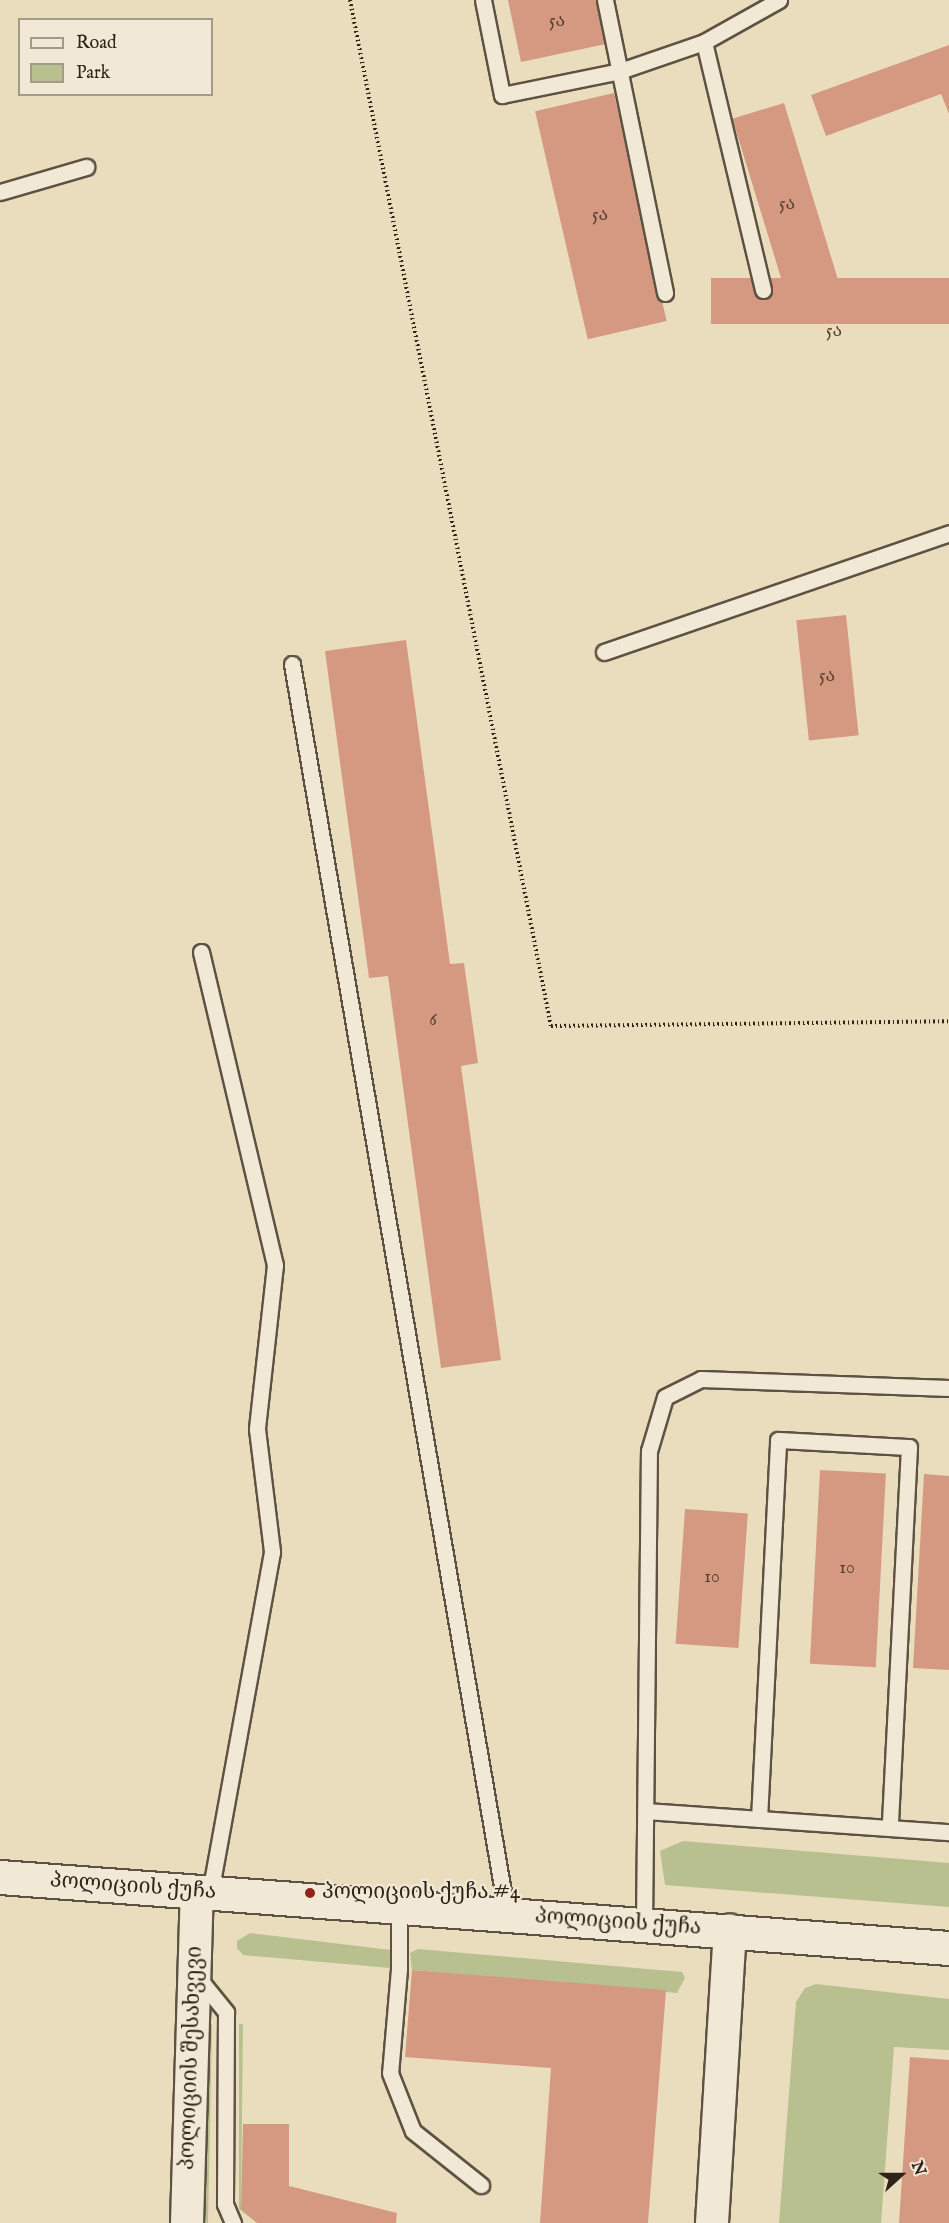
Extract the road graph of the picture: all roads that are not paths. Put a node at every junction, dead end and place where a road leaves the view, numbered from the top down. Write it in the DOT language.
graph roads {
  1 [pos="483,0"];
  2 [pos="605,0"];
  3 [pos="779,0"];
  4 [pos="704,42"];
  5 [pos="620,70"];
  6 [pos="86,167"];
  7 [pos="0,192"];
  8 [pos="763,290"];
  9 [pos="665,293"];
  10 [pos="949,532"];
  11 [pos="604,652"];
  12 [pos="292,664"];
  13 [pos="201,952"];
  14 [pos="949,1388"];
  15 [pos="646,1811"];
  16 [pos="759,1819"];
  17 [pos="890,1828"];
  18 [pos="949,1832"];
  19 [pos="0,1877"];
  20 [pos="203,1893"];
  21 [pos="399,1907"];
  22 [pos="507,1915"];
  23 [pos="644,1925"];
  24 [pos="730,1931"];
  25 [pos="949,1948"];
  26 [pos="194,1973"];
  27 [pos="480,2185"];
  28 [pos="187,2223"];
  29 [pos="233,2223"];
  30 [pos="712,2223"];
  1 -- 5 [label="lane"];
  2 -- 5 [label="lane"];
  3 -- 4 [label="lane"];
  4 -- 5 [label="lane"];
  4 -- 8 [label="lane"];
  5 -- 9 [label="lane"];
  6 -- 7 [label="lane"];
  10 -- 11 [label="lane"];
  12 -- 22 [label="lane"];
  13 -- 20 [label="lane"];
  14 -- 15 [label="lane"];
  15 -- 16 [label="lane"];
  15 -- 23 [label="lane"];
  16 -- 17 [label="lane"];
  16 -- 17 [label="lane"];
  17 -- 18 [label="lane"];
  19 -- 20 [label="street, პოლიციის ქუჩა"];
  20 -- 21 [label="street, პოლიციის ქუჩა"];
  20 -- 26 [label="street, პოლიციის შესახვევი"];
  21 -- 22 [label="street, პოლიციის ქუჩა"];
  21 -- 27 [label="lane"];
  22 -- 23 [label="street, პოლიციის ქუჩა"];
  23 -- 24 [label="street, პოლიციის ქუჩა"];
  24 -- 25 [label="street, პოლიციის ქუჩა"];
  24 -- 30 [label="street"];
  26 -- 28 [label="street, პოლიციის შესახვევი"];
  26 -- 29 [label="lane"];
}
